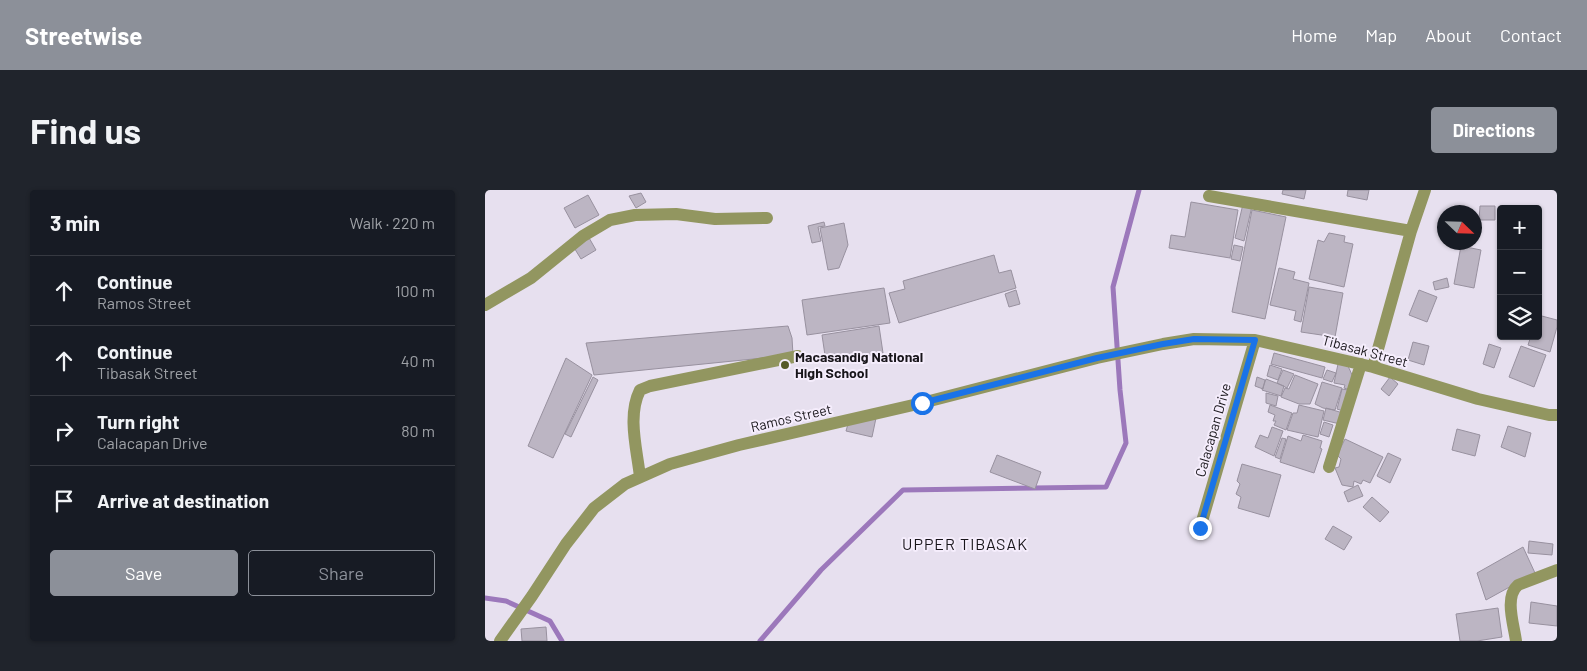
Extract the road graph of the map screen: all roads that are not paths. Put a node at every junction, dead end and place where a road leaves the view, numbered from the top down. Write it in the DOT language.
graph roads {
  1 [pos="1425,190"];
  2 [pos="1209,196"];
  3 [pos="767,218"];
  4 [pos="1411,231"];
  5 [pos="485,305"];
  6 [pos="1255,340"];
  7 [pos="1163,344"];
  8 [pos="798,356"];
  9 [pos="1367,365"];
  10 [pos="1557,415"];
  11 [pos="1329,467"];
  12 [pos="641,477"];
  13 [pos="1200,528"];
  14 [pos="1557,570"];
  15 [pos="503,637"];
  16 [pos="1516,641"];
  1 -- 4 [label="street"];
  2 -- 4 [label="street"];
  3 -- 5 [label="street"];
  4 -- 9 [label="street"];
  6 -- 7 [label="street, Tibasak Street"];
  6 -- 9 [label="street, Tibasak Street"];
  6 -- 13 [label="street, Calacapan Drive"];
  7 -- 12 [label="street, Ramos Street"];
  8 -- 12 [label="street"];
  9 -- 10 [label="street, Tibasak Street"];
  9 -- 11 [label="street"];
  12 -- 15 [label="street, Ramos Street"];
  14 -- 16 [label="street"];
}
